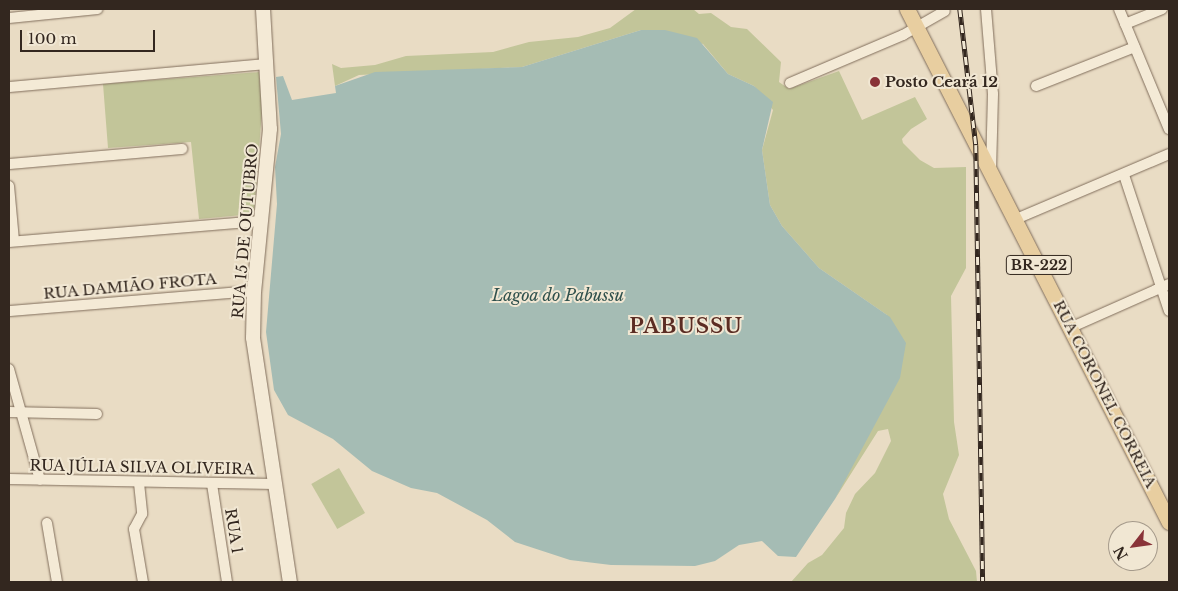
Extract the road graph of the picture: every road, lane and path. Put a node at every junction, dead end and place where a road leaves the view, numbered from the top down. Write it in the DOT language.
graph roads {
  1 [pos="98,9"];
  2 [pos="263,9"];
  3 [pos="907,9"];
  4 [pos="986,9"];
  5 [pos="1119,9"];
  6 [pos="1162,9"];
  7 [pos="945,12"];
  8 [pos="9,18"];
  9 [pos="1125,24"];
  10 [pos="916,26"];
  11 [pos="1135,47"];
  12 [pos="267,64"];
  13 [pos="790,83"];
  14 [pos="1036,86"];
  15 [pos="9,87"];
  16 [pos="1169,129"];
  17 [pos="182,149"];
  18 [pos="1169,154"];
  19 [pos="9,164"];
  20 [pos="991,173"];
  21 [pos="1124,175"];
  22 [pos="9,186"];
  23 [pos="1016,219"];
  24 [pos="260,220"];
  25 [pos="11,242"];
  26 [pos="1169,284"];
  27 [pos="1159,288"];
  28 [pos="254,291"];
  29 [pos="1169,311"];
  30 [pos="9,312"];
  31 [pos="1072,327"];
  32 [pos="9,369"];
  33 [pos="9,412"];
  34 [pos="21,413"];
  35 [pos="98,414"];
  36 [pos="9,479"];
  37 [pos="40,480"];
  38 [pos="139,483"];
  39 [pos="212,484"];
  40 [pos="274,484"];
  41 [pos="1169,522"];
  42 [pos="47,523"];
  43 [pos="57,582"];
  44 [pos="143,582"];
  45 [pos="227,582"];
  46 [pos="290,582"];
  1 -- 8 [label="street"];
  2 -- 12 [label="main road, RUA 15 DE OUTUBRO"];
  3 -- 10 [label="main road, RUA CORONEL CORREIA / BR-222"];
  4 -- 20 [label="street"];
  5 -- 9 [label="street"];
  6 -- 9 [label="street"];
  7 -- 10 [label="street"];
  9 -- 11 [label="street"];
  10 -- 13 [label="street"];
  10 -- 20 [label="main road, RUA CORONEL CORREIA / BR-222"];
  11 -- 14 [label="street"];
  11 -- 16 [label="street"];
  12 -- 15 [label="street"];
  12 -- 24 [label="main road, RUA 15 DE OUTUBRO"];
  17 -- 19 [label="street"];
  18 -- 21 [label="street"];
  20 -- 23 [label="main road, RUA CORONEL CORREIA / BR-222"];
  21 -- 23 [label="street"];
  21 -- 27 [label="street"];
  22 -- 25 [label="street"];
  23 -- 31 [label="main road, RUA CORONEL CORREIA / BR-222"];
  24 -- 25 [label="street"];
  24 -- 28 [label="main road, RUA 15 DE OUTUBRO"];
  26 -- 27 [label="street"];
  27 -- 29 [label="street"];
  27 -- 31 [label="street"];
  28 -- 30 [label="street, RUA DAMIÃO FROTA"];
  28 -- 40 [label="main road, RUA 15 DE OUTUBRO"];
  31 -- 41 [label="main road, RUA CORONEL CORREIA / BR-222"];
  32 -- 34 [label="street"];
  33 -- 34 [label="street"];
  34 -- 35 [label="street"];
  34 -- 37 [label="street"];
  36 -- 37 [label="street, RUA JÚLIA SILVA OLIVEIRA"];
  37 -- 38 [label="street, RUA JÚLIA SILVA OLIVEIRA"];
  38 -- 39 [label="street, RUA JÚLIA SILVA OLIVEIRA"];
  38 -- 44 [label="street"];
  39 -- 40 [label="street, RUA JÚLIA SILVA OLIVEIRA"];
  39 -- 45 [label="street, RUA 1"];
  40 -- 46 [label="main road, RUA 15 DE OUTUBRO"];
  42 -- 43 [label="street"];
}
